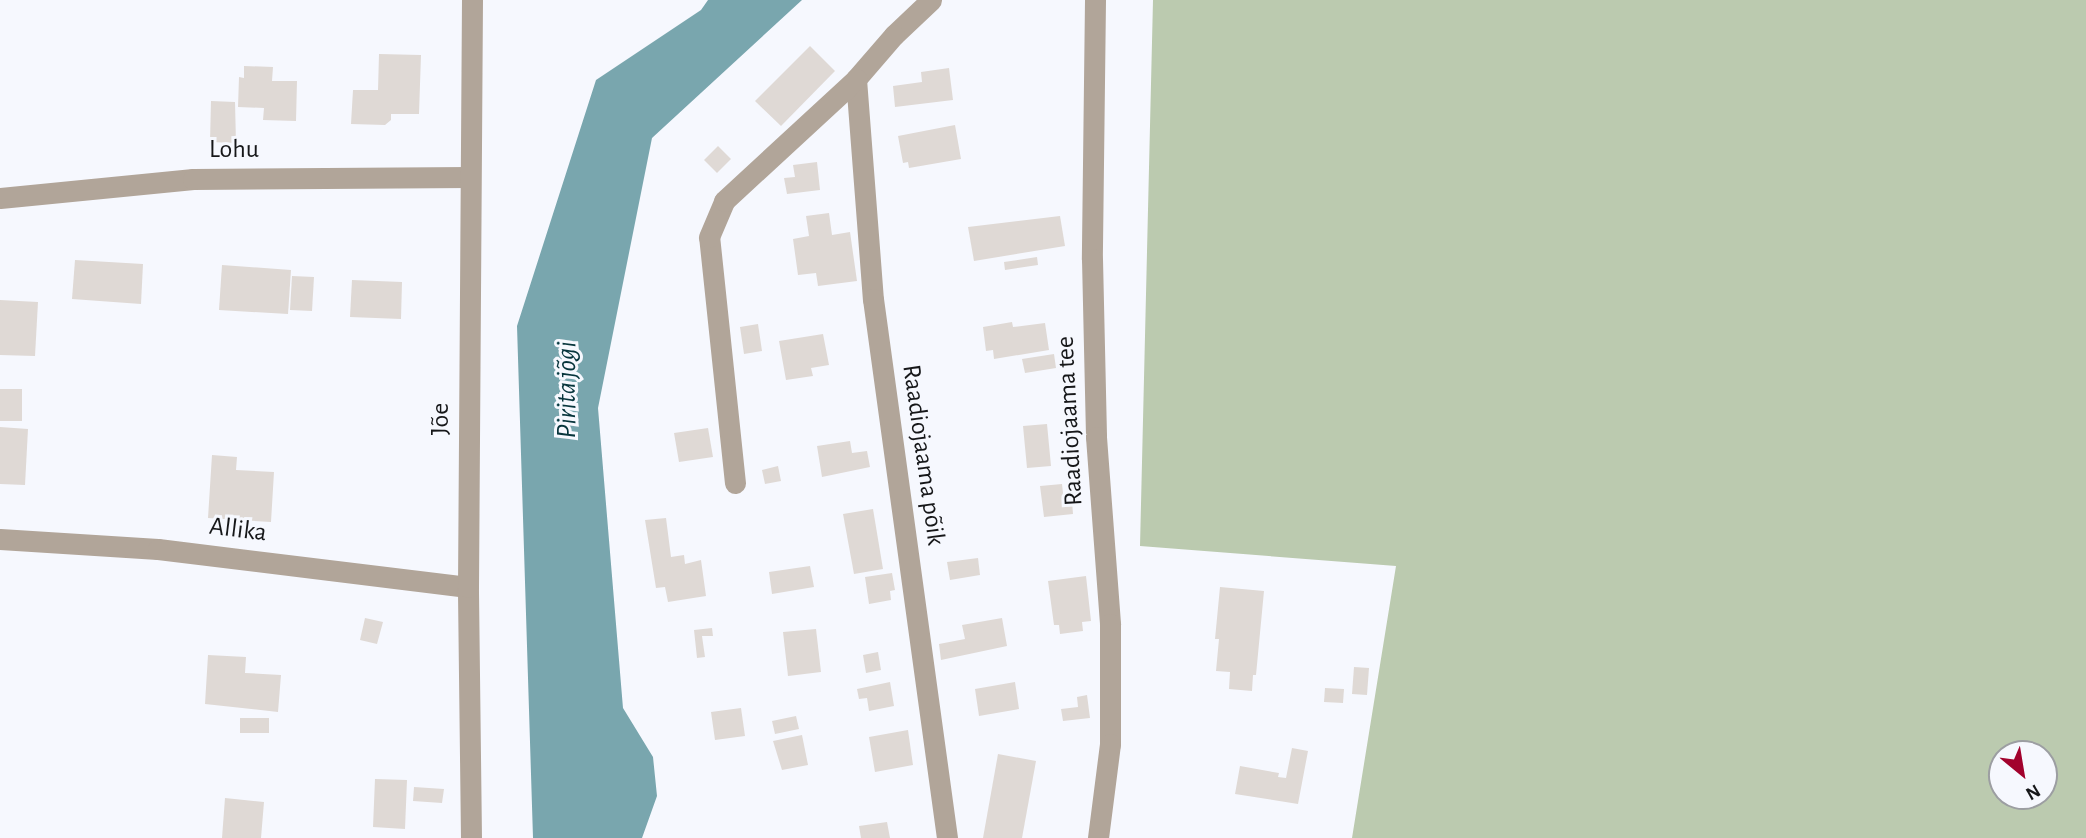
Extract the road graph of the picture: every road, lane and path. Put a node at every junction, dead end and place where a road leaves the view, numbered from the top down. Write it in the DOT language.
graph roads {
  1 [pos="472,0"];
  2 [pos="931,0"];
  3 [pos="1095,0"];
  4 [pos="856,79"];
  5 [pos="469,177"];
  6 [pos="0,198"];
  7 [pos="735,484"];
  8 [pos="0,539"];
  9 [pos="468,586"];
  10 [pos="471,838"];
  11 [pos="947,838"];
  12 [pos="1098,838"];
  1 -- 5 [label="street, Jõe"];
  2 -- 4 [label="street"];
  3 -- 12 [label="street, Raadiojaama tee"];
  4 -- 7 [label="street"];
  4 -- 11 [label="street, Raadiojaama põik"];
  5 -- 6 [label="street, Lohu"];
  5 -- 9 [label="street, Jõe"];
  8 -- 9 [label="street, Allika"];
  9 -- 10 [label="street, Jõe"];
}
